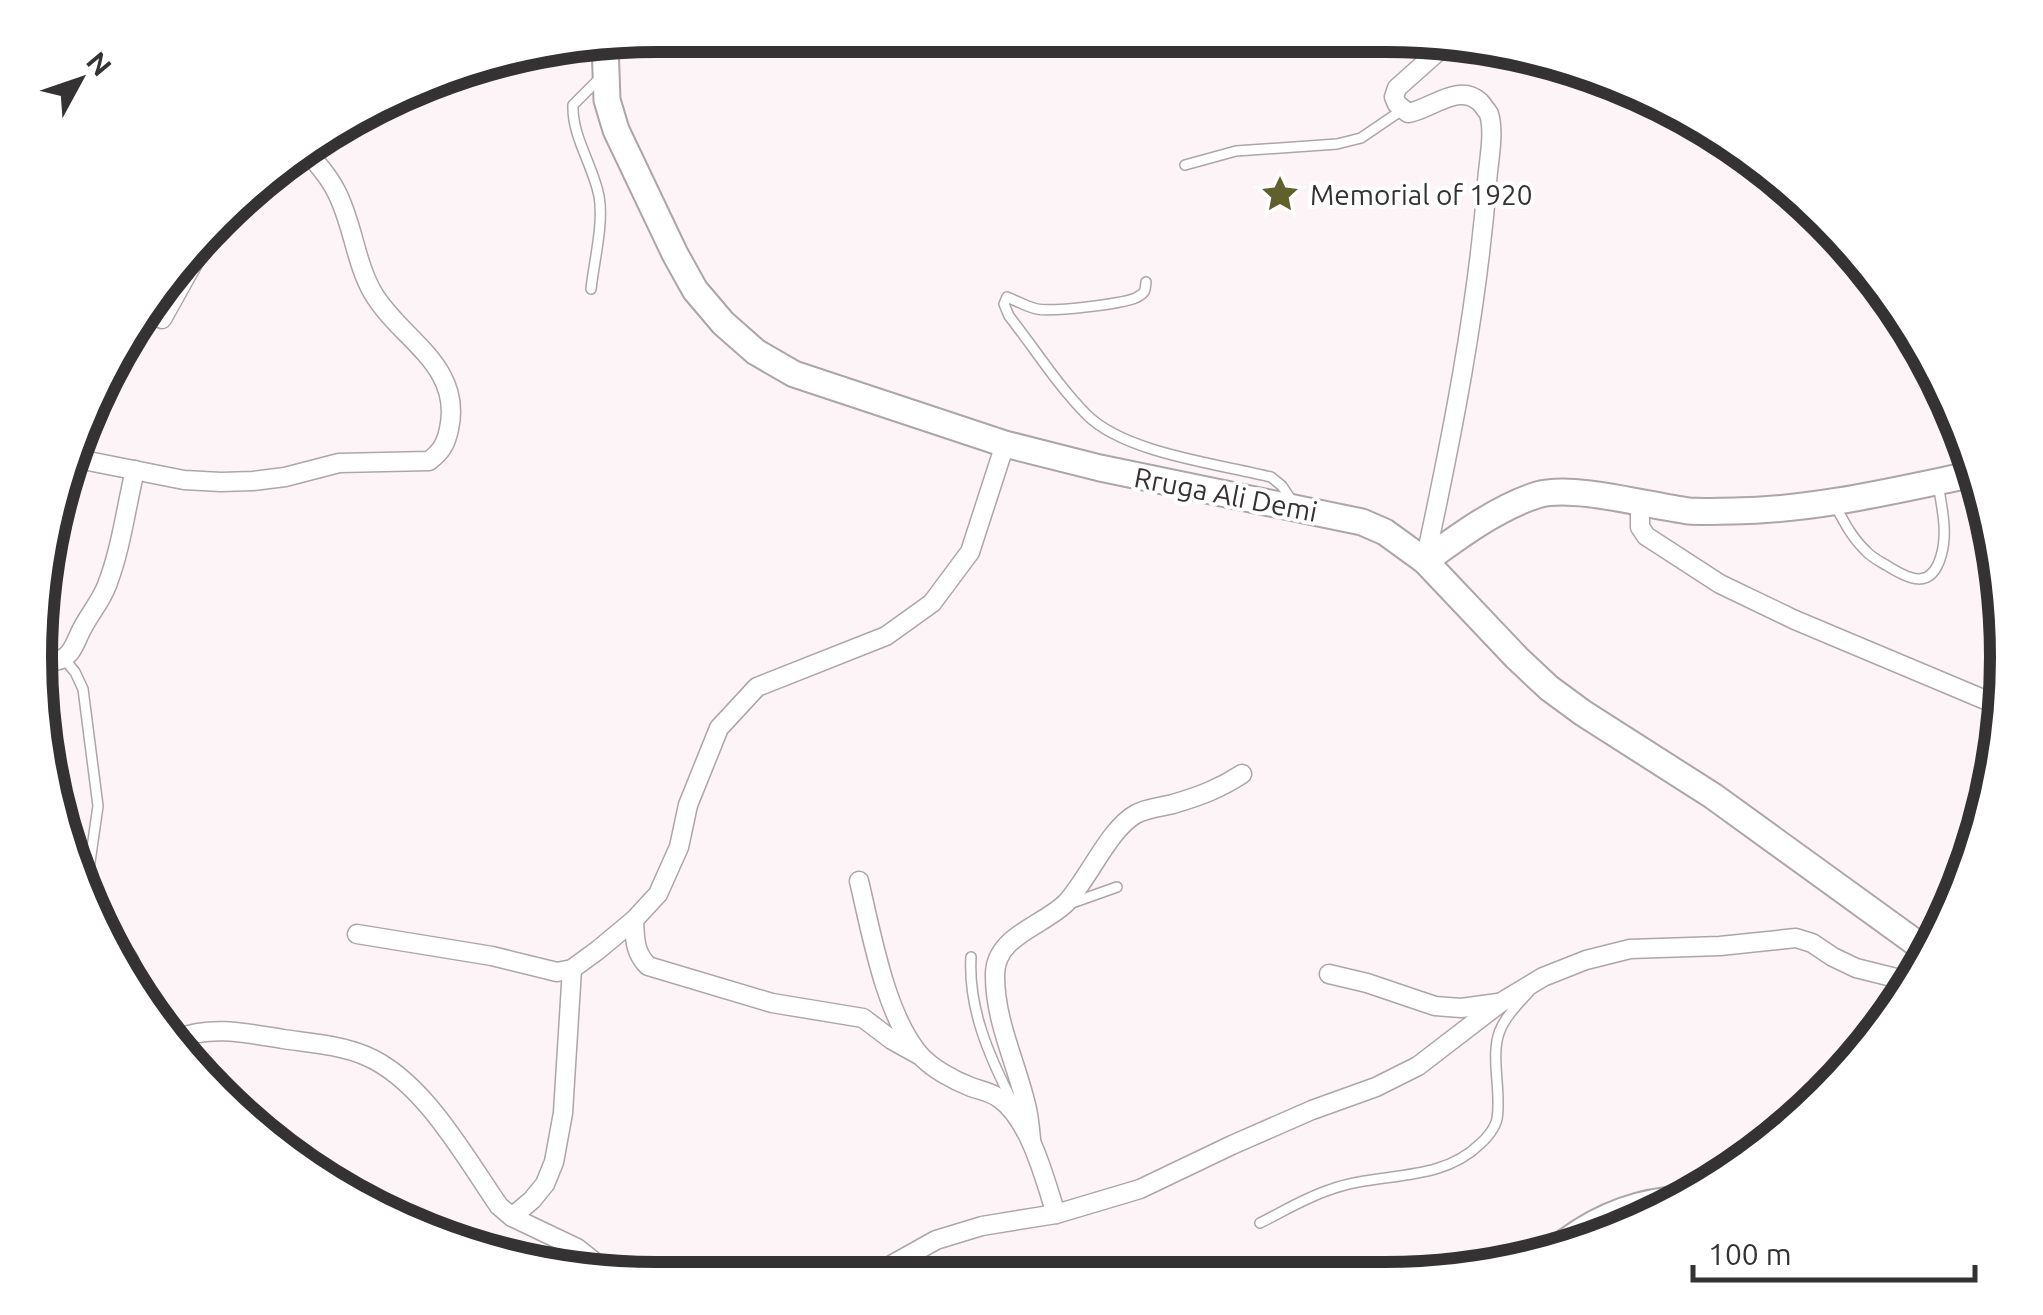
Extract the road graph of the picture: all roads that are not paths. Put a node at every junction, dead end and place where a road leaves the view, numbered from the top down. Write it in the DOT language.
graph roads {
  1 [pos="605,55"];
  2 [pos="1434,55"];
  3 [pos="605,73"];
  4 [pos="1402,110"];
  5 [pos="313,160"];
  6 [pos="1185,165"];
  7 [pos="1146,282"];
  8 [pos="180,286"];
  9 [pos="591,290"];
  10 [pos="162,319"];
  11 [pos="1006,444"];
  12 [pos="86,460"];
  13 [pos="135,470"];
  14 [pos="1962,477"];
  15 [pos="1938,482"];
  16 [pos="1833,501"];
  17 [pos="1640,503"];
  18 [pos="1296,508"];
  19 [pos="1425,561"];
  20 [pos="52,659"];
  21 [pos="64,660"];
  22 [pos="1989,701"];
  23 [pos="1242,774"];
  24 [pos="90,864"];
  25 [pos="858,881"];
  26 [pos="1116,887"];
  27 [pos="1062,907"];
  28 [pos="634,920"];
  29 [pos="357,934"];
  30 [pos="1918,944"];
  31 [pos="971,957"];
  32 [pos="572,969"];
  33 [pos="1329,974"];
  34 [pos="1543,977"];
  35 [pos="1898,979"];
  36 [pos="1500,1003"];
  37 [pos="186,1035"];
  38 [pos="920,1055"];
  39 [pos="1031,1139"];
  40 [pos="1642,1205"];
  41 [pos="1056,1214"];
  42 [pos="512,1217"];
  43 [pos="1260,1223"];
  44 [pos="1592,1225"];
  45 [pos="590,1258"];
  46 [pos="897,1262"];
  1 -- 3 [label="main road, Rruga Ali Demi"];
  2 -- 4 [label="street"];
  3 -- 9 [label="lane"];
  3 -- 11 [label="main road, Rruga Ali Demi"];
  4 -- 6 [label="lane"];
  4 -- 19 [label="street"];
  5 -- 13 [label="street"];
  7 -- 18 [label="lane"];
  8 -- 10 [label="street"];
  11 -- 18 [label="main road, Rruga Ali Demi"];
  11 -- 28 [label="street"];
  12 -- 13 [label="street"];
  13 -- 21 [label="street"];
  14 -- 15 [label="main road"];
  15 -- 16 [label="main road"];
  15 -- 16 [label="lane"];
  16 -- 17 [label="main road"];
  17 -- 19 [label="main road"];
  17 -- 22 [label="street"];
  18 -- 19 [label="main road, Rruga Ali Demi"];
  19 -- 30 [label="main road, Rruga Ali Demi"];
  20 -- 21 [label="street"];
  21 -- 24 [label="lane"];
  23 -- 27 [label="street"];
  25 -- 38 [label="street"];
  26 -- 27 [label="lane"];
  27 -- 39 [label="street"];
  28 -- 32 [label="street"];
  28 -- 38 [label="street"];
  29 -- 32 [label="street"];
  31 -- 39 [label="lane"];
  32 -- 42 [label="street"];
  33 -- 36 [label="street"];
  34 -- 35 [label="street"];
  34 -- 36 [label="street"];
  34 -- 43 [label="lane"];
  36 -- 41 [label="street"];
  37 -- 42 [label="street"];
  38 -- 39 [label="street"];
  39 -- 41 [label="street"];
  40 -- 44 [label="main road"];
  41 -- 46 [label="street"];
  42 -- 45 [label="street"];
}
